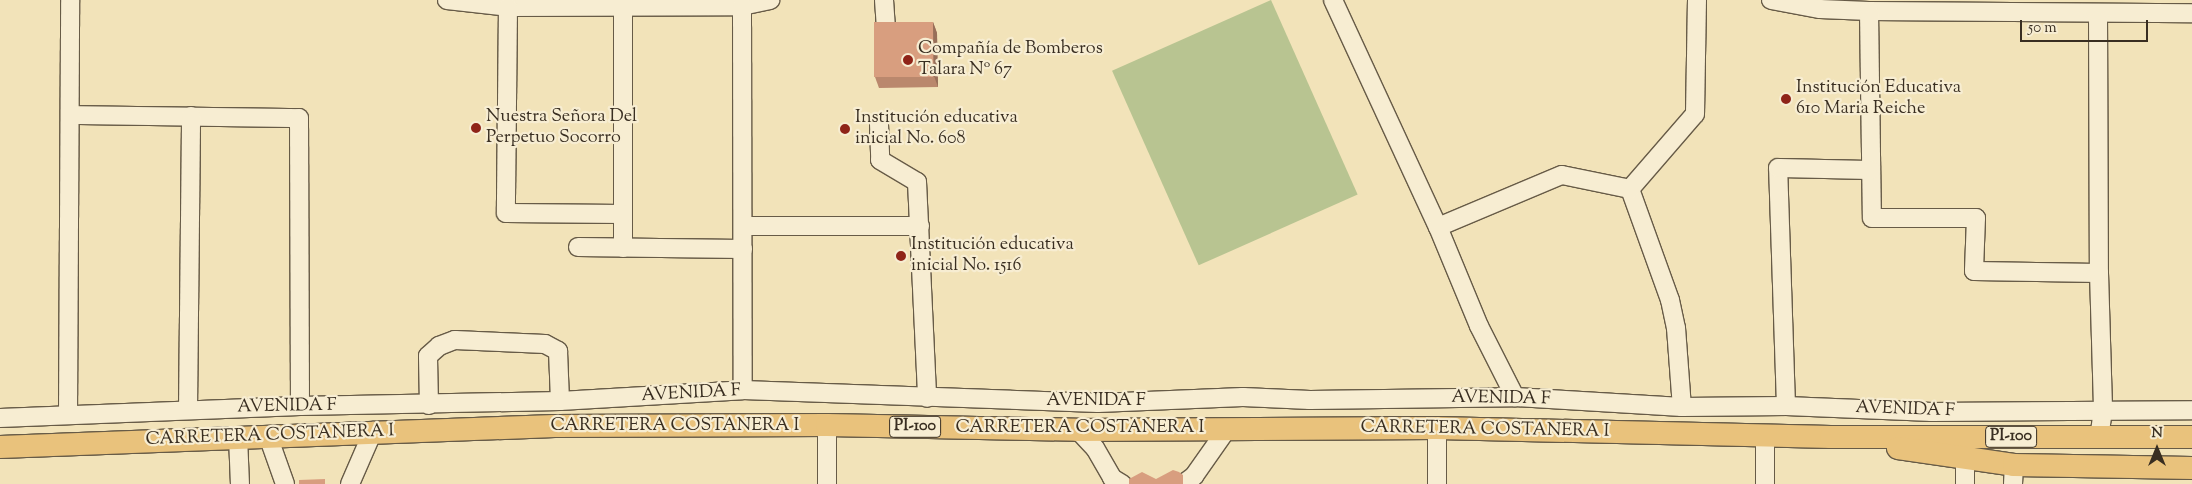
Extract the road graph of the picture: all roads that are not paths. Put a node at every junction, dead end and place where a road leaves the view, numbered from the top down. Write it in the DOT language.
graph roads {
  1 [pos="70,0"];
  2 [pos="447,0"];
  3 [pos="770,0"];
  4 [pos="884,0"];
  5 [pos="1334,0"];
  6 [pos="1697,0"];
  7 [pos="1771,0"];
  8 [pos="623,6"];
  9 [pos="742,6"];
  10 [pos="2047,6"];
  11 [pos="2151,6"];
  12 [pos="508,7"];
  13 [pos="1868,11"];
  14 [pos="2098,13"];
  15 [pos="2192,13"];
  16 [pos="886,28"];
  17 [pos="70,115"];
  18 [pos="191,116"];
  19 [pos="879,124"];
  20 [pos="1871,170"];
  21 [pos="1630,189"];
  22 [pos="623,214"];
  23 [pos="743,226"];
  24 [pos="920,226"];
  25 [pos="1438,227"];
  26 [pos="578,247"];
  27 [pos="623,248"];
  28 [pos="743,249"];
  29 [pos="2098,273"];
  30 [pos="743,390"];
  31 [pos="1515,397"];
  32 [pos="927,398"];
  33 [pos="560,401"];
  34 [pos="429,405"];
  35 [pos="300,406"];
  36 [pos="1786,406"];
  37 [pos="1682,408"];
  38 [pos="188,410"];
  39 [pos="2103,410"];
  40 [pos="2192,410"];
  41 [pos="68,415"];
  42 [pos="0,418"];
  43 [pos="827,425"];
  44 [pos="1437,428"];
  45 [pos="1226,429"];
  46 [pos="1078,430"];
  47 [pos="373,431"];
  48 [pos="1765,435"];
  49 [pos="268,436"];
  50 [pos="1831,436"];
  51 [pos="238,437"];
  52 [pos="2098,437"];
  53 [pos="2192,437"];
  54 [pos="0,447"];
  55 [pos="1965,458"];
  56 [pos="2192,468"];
  57 [pos="2013,475"];
  58 [pos="240,484"];
  59 [pos="285,484"];
  60 [pos="350,484"];
  61 [pos="827,484"];
  62 [pos="1122,484"];
  63 [pos="1183,484"];
  64 [pos="1436,484"];
  65 [pos="1765,484"];
  66 [pos="1965,484"];
  1 -- 17 [label="street"];
  2 -- 12 [label="street"];
  3 -- 9 [label="street"];
  4 -- 16 [label="street"];
  5 -- 25 [label="street"];
  6 -- 21 [label="street"];
  7 -- 13 [label="street"];
  8 -- 9 [label="street"];
  8 -- 12 [label="street"];
  8 -- 22 [label="street"];
  9 -- 23 [label="street"];
  10 -- 13 [label="street"];
  10 -- 14 [label="street"];
  11 -- 14 [label="street"];
  11 -- 15 [label="street"];
  12 -- 22 [label="street"];
  13 -- 20 [label="street"];
  14 -- 29 [label="street"];
  17 -- 18 [label="street"];
  17 -- 41 [label="street"];
  18 -- 35 [label="street"];
  18 -- 38 [label="street"];
  19 -- 24 [label="street"];
  20 -- 29 [label="street"];
  20 -- 36 [label="street"];
  21 -- 25 [label="street"];
  21 -- 37 [label="street"];
  22 -- 27 [label="street"];
  23 -- 24 [label="street"];
  23 -- 28 [label="street"];
  24 -- 32 [label="street"];
  25 -- 31 [label="street"];
  26 -- 27 [label="street"];
  27 -- 28 [label="street"];
  28 -- 30 [label="street"];
  29 -- 39 [label="street"];
  30 -- 32 [label="street, AVENIDA F"];
  30 -- 33 [label="street, AVENIDA F"];
  31 -- 32 [label="street, AVENIDA F"];
  31 -- 37 [label="street, AVENIDA F"];
  33 -- 34 [label="street, AVENIDA F"];
  33 -- 34 [label="street"];
  34 -- 35 [label="street, AVENIDA F"];
  35 -- 38 [label="street, AVENIDA F"];
  36 -- 37 [label="street, AVENIDA F"];
  36 -- 39 [label="street, AVENIDA F"];
  38 -- 41 [label="street, AVENIDA F"];
  39 -- 40 [label="street, AVENIDA F"];
  39 -- 52 [label="street"];
  41 -- 42 [label="street, AVENIDA F"];
  43 -- 46 [label="main road, CARRETERA COSTANERA I / PI-100"];
  43 -- 47 [label="main road, CARRETERA COSTANERA I / PI-100"];
  43 -- 61 [label="street"];
  44 -- 45 [label="main road, CARRETERA COSTANERA I / PI-100"];
  44 -- 48 [label="main road, CARRETERA COSTANERA I / PI-100"];
  44 -- 64 [label="street"];
  45 -- 46 [label="main road, CARRETERA COSTANERA I / PI-100"];
  45 -- 63 [label="street"];
  46 -- 62 [label="street"];
  47 -- 49 [label="main road, CARRETERA COSTANERA I / PI-100"];
  47 -- 60 [label="street"];
  48 -- 50 [label="main road, CARRETERA COSTANERA I / PI-100"];
  48 -- 65 [label="street"];
  49 -- 51 [label="main road, CARRETERA COSTANERA I / PI-100"];
  49 -- 59 [label="street"];
  50 -- 52 [label="main road, CARRETERA COSTANERA I / PI-100"];
  50 -- 55 [label="main road, CARRETERA COSTANERA I / PI-100"];
  51 -- 54 [label="main road, CARRETERA COSTANERA I / PI-100"];
  51 -- 58 [label="street"];
  52 -- 53 [label="main road, CARRETERA COSTANERA I / PI-100"];
  55 -- 57 [label="main road, CARRETERA COSTANERA I / PI-100"];
  55 -- 66 [label="street"];
  56 -- 57 [label="main road, CARRETERA COSTANERA I / PI-100"];
}
